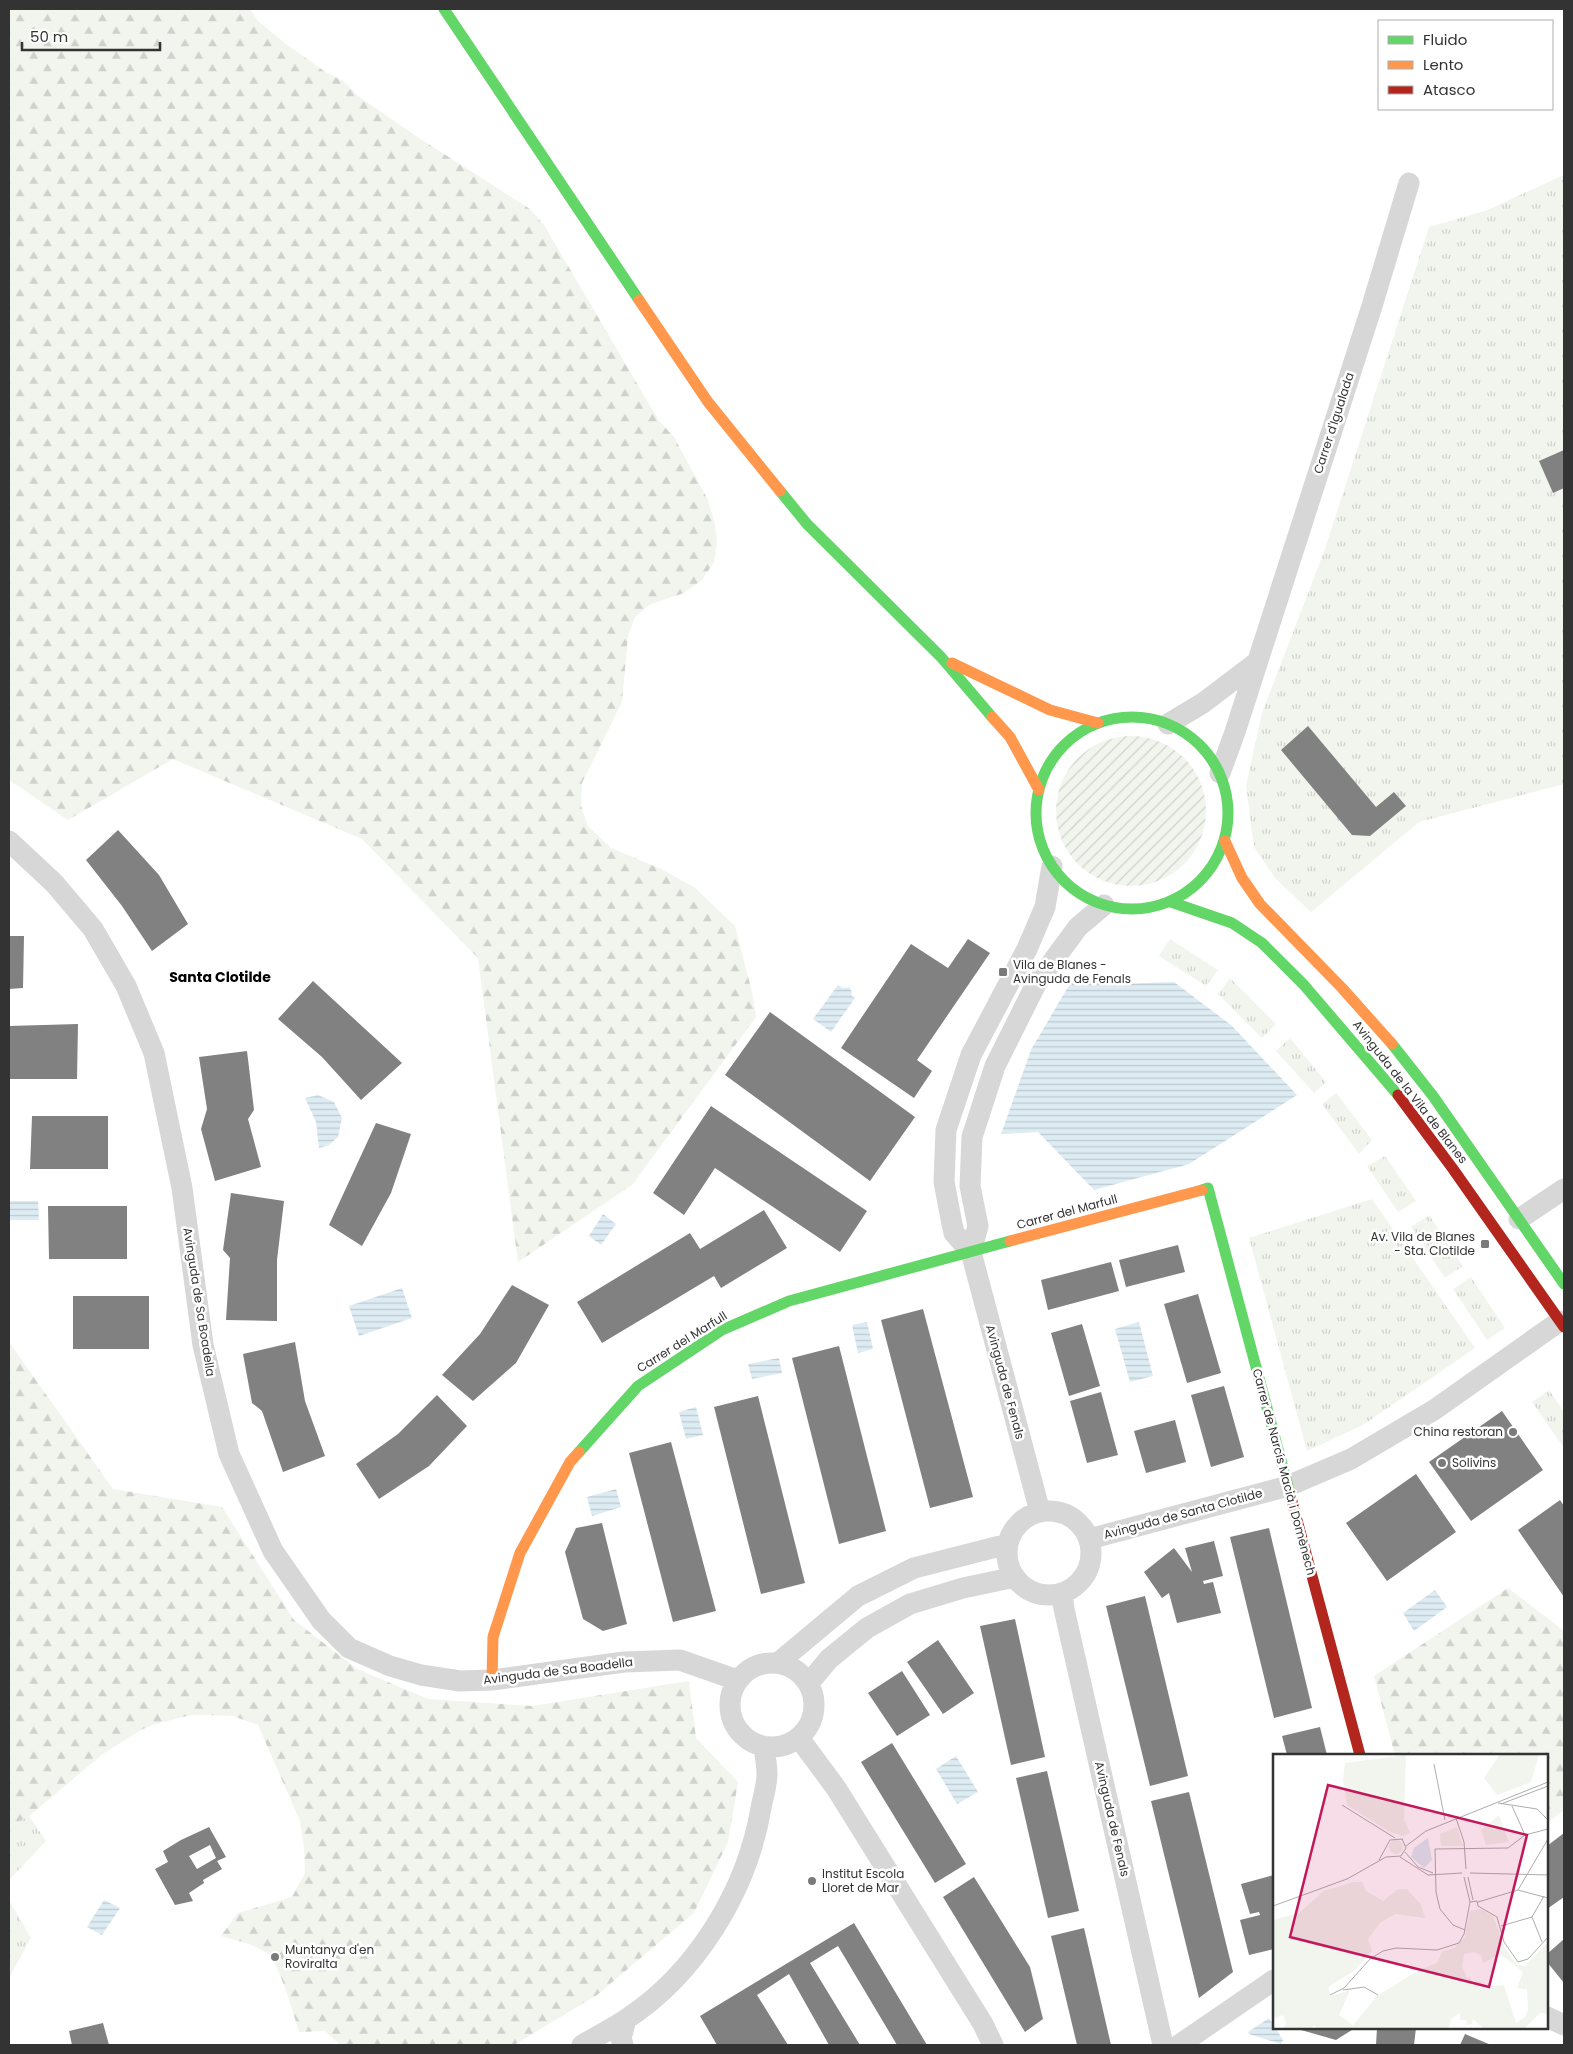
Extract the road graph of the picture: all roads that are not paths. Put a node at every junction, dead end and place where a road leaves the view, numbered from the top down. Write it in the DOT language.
graph roads {
  1 [pos="444,9"];
  2 [pos="1409,183"];
  3 [pos="941,657"];
  4 [pos="1257,662"];
  5 [pos="1098,723"];
  6 [pos="1168,724"];
  7 [pos="1220,773"];
  8 [pos="1039,790"];
  9 [pos="9,841"];
  10 [pos="1225,841"];
  11 [pos="1052,866"];
  12 [pos="1171,902"];
  13 [pos="1104,905"];
  14 [pos="1208,1188"];
  15 [pos="1564,1189"];
  16 [pos="1519,1219"];
  17 [pos="971,1252"];
  18 [pos="1564,1284"];
  19 [pos="1562,1324"];
  20 [pos="1288,1486"];
  21 [pos="1040,1512"];
  22 [pos="1089,1539"];
  23 [pos="1008,1544"];
  24 [pos="1015,1576"];
  25 [pos="1062,1593"];
  26 [pos="779,1662"];
  27 [pos="492,1680"];
  28 [pos="737,1680"];
  29 [pos="809,1683"];
  30 [pos="799,1738"];
  31 [pos="764,1747"];
  32 [pos="1360,1754"];
  33 [pos="1273,1981"];
  34 [pos="1548,2017"];
  35 [pos="626,2020"];
  36 [pos="1564,2025"];
  37 [pos="582,2045"];
  38 [pos="623,2045"];
  39 [pos="993,2045"];
  40 [pos="1163,2045"];
  41 [pos="1179,2045"];
  1 -- 3 [label="main road"];
  2 -- 4 [label="street, Carrer d'Igualada"];
  3 -- 5 [label="main road"];
  3 -- 8 [label="main road"];
  4 -- 6 [label="street"];
  4 -- 7 [label="street, Carrer d'Igualada"];
  5 -- 6 [label="main road"];
  5 -- 8 [label="main road"];
  6 -- 7 [label="main road"];
  7 -- 10 [label="main road"];
  8 -- 11 [label="main road"];
  9 -- 27 [label="street, Avinguda de Sa Boadella"];
  10 -- 12 [label="main road"];
  10 -- 16 [label="main road"];
  11 -- 13 [label="main road"];
  11 -- 17 [label="street, Avinguda de Fenals"];
  12 -- 13 [label="main road"];
  12 -- 19 [label="main road, Avinguda de la Vila de Blanes"];
  13 -- 17 [label="street, Avinguda de Fenals"];
  14 -- 17 [label="main road, Carrer del Marfull"];
  14 -- 20 [label="main road, Carrer de Narcís Macià i Domènech"];
  15 -- 16 [label="street"];
  16 -- 18 [label="main road"];
  17 -- 21 [label="street, Avinguda de Fenals"];
  17 -- 27 [label="main road, Carrer del Marfull"];
  19 -- 20 [label="street, Avinguda de Santa Clotilde"];
  20 -- 22 [label="street, Avinguda de Santa Clotilde"];
  20 -- 32 [label="main road, Carrer de Narcís Macià i Domènech"];
  21 -- 22 [label="street"];
  21 -- 23 [label="street"];
  22 -- 25 [label="street"];
  23 -- 24 [label="street"];
  23 -- 26 [label="street"];
  24 -- 25 [label="street"];
  24 -- 29 [label="street"];
  25 -- 40 [label="street, Avinguda de Fenals"];
  26 -- 28 [label="street"];
  26 -- 29 [label="street"];
  27 -- 28 [label="street, Avinguda de Sa Boadella"];
  28 -- 31 [label="street"];
  29 -- 30 [label="street"];
  30 -- 31 [label="street"];
  30 -- 39 [label="street"];
  31 -- 35 [label="street"];
  33 -- 41 [label="street"];
  34 -- 36 [label="street"];
  35 -- 37 [label="street"];
  35 -- 38 [label="street"];
}
